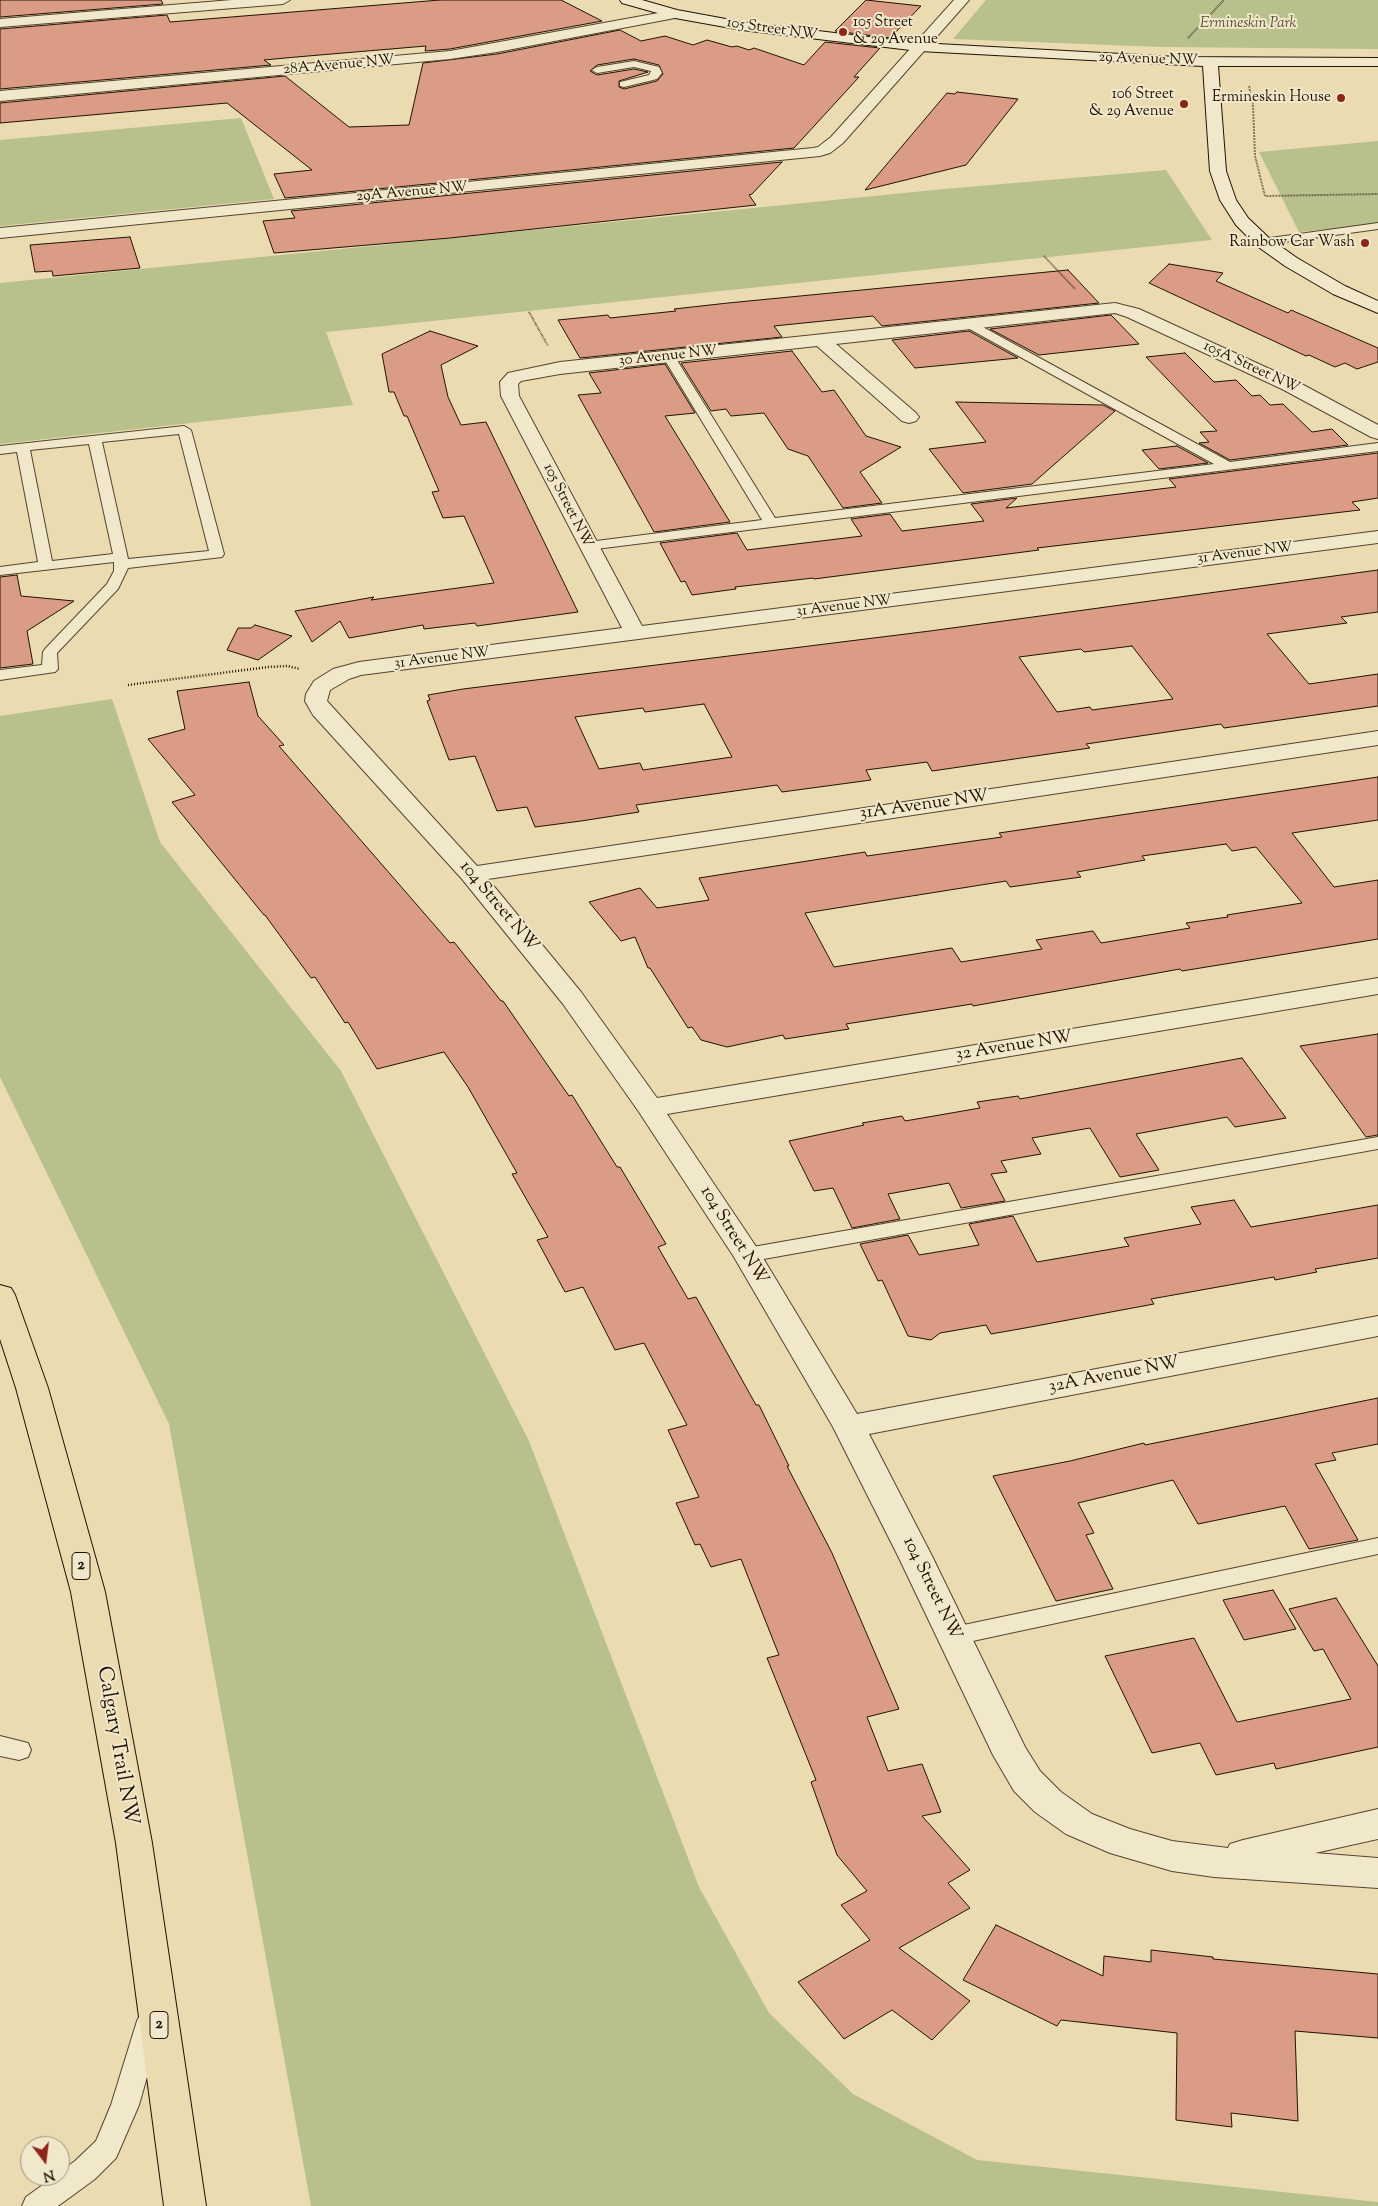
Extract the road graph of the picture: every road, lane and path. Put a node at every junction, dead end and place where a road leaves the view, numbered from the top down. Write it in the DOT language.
graph roads {
  1 [pos="283,0"];
  2 [pos="627,0"];
  3 [pos="962,0"];
  4 [pos="1224,0"];
  5 [pos="675,14"];
  6 [pos="0,23"];
  7 [pos="1188,38"];
  8 [pos="919,47"];
  9 [pos="1210,62"];
  10 [pos="1378,62"];
  11 [pos="597,70"];
  12 [pos="1248,82"];
  13 [pos="624,84"];
  14 [pos="0,96"];
  15 [pos="1378,194"];
  16 [pos="1371,229"];
  17 [pos="0,232"];
  18 [pos="1263,242"];
  19 [pos="1044,256"];
  20 [pos="1378,308"];
  21 [pos="1094,309"];
  22 [pos="1122,309"];
  23 [pos="529,312"];
  24 [pos="970,324"];
  25 [pos="821,340"];
  26 [pos="668,357"];
  27 [pos="560,368"];
  28 [pos="515,377"];
  29 [pos="909,417"];
  30 [pos="1378,433"];
  31 [pos="95,440"];
  32 [pos="1378,447"];
  33 [pos="22,448"];
  34 [pos="0,450"];
  35 [pos="1228,466"];
  36 [pos="771,523"];
  37 [pos="1378,537"];
  38 [pos="588,546"];
  39 [pos="121,560"];
  40 [pos="46,566"];
  41 [pos="0,571"];
  42 [pos="636,634"];
  43 [pos="0,676"];
  44 [pos="128,685"];
  45 [pos="325,686"];
  46 [pos="1378,738"];
  47 [pos="471,874"];
  48 [pos="1378,986"];
  49 [pos="650,1108"];
  50 [pos="1378,1143"];
  51 [pos="747,1255"];
  52 [pos="0,1295"];
  53 [pos="1378,1326"];
  54 [pos="849,1427"];
  55 [pos="1378,1546"];
  56 [pos="954,1636"];
  57 [pos="1378,1824"];
  58 [pos="1214,1862"];
  59 [pos="1378,1872"];
  60 [pos="156,2002"];
  61 [pos="36,2206"];
  62 [pos="185,2206"];
  1 -- 6 [label="street"];
  2 -- 5 [label="street, 105 Street NW"];
  3 -- 8 [label="street"];
  4 -- 7 [label="path"];
  5 -- 8 [label="street, 105 Street NW"];
  5 -- 14 [label="street, 28A Avenue NW"];
  8 -- 9 [label="street, 29 Avenue NW"];
  8 -- 17 [label="street, 29A Avenue NW"];
  9 -- 10 [label="street, 29 Avenue NW"];
  9 -- 18 [label="street"];
  11 -- 13 [label="lane"];
  12 -- 15 [label="path"];
  16 -- 18 [label="lane"];
  18 -- 20 [label="street"];
  19 -- 21 [label="path"];
  21 -- 22 [label="street, 30 Avenue NW"];
  21 -- 24 [label="street, 30 Avenue NW"];
  22 -- 30 [label="street, 105A Street NW"];
  23 -- 27 [label="path"];
  24 -- 25 [label="street, 30 Avenue NW"];
  24 -- 35 [label="lane"];
  25 -- 26 [label="street, 30 Avenue NW"];
  25 -- 29 [label="street"];
  26 -- 27 [label="street, 30 Avenue NW"];
  26 -- 36 [label="lane"];
  27 -- 28 [label="street, 30 Avenue NW"];
  28 -- 38 [label="street, 105 Street NW"];
  31 -- 33 [label="lane"];
  31 -- 39 [label="lane"];
  31 -- 39 [label="lane"];
  32 -- 35 [label="lane"];
  33 -- 34 [label="lane"];
  33 -- 40 [label="lane"];
  35 -- 36 [label="lane"];
  36 -- 38 [label="lane"];
  37 -- 42 [label="street, 31 Avenue NW"];
  38 -- 42 [label="street, 105 Street NW"];
  39 -- 40 [label="lane"];
  39 -- 43 [label="lane"];
  40 -- 41 [label="lane"];
  42 -- 45 [label="street, 31 Avenue NW"];
  44 -- 45 [label="path"];
  45 -- 47 [label="street, 104 Street NW"];
  46 -- 47 [label="street, 31A Avenue NW"];
  47 -- 49 [label="street, 104 Street NW"];
  48 -- 49 [label="street, 32 Avenue NW"];
  49 -- 51 [label="street, 104 Street NW"];
  50 -- 51 [label="lane"];
  51 -- 54 [label="street, 104 Street NW"];
  52 -- 60 [label="highway, Calgary Trail NW / 2"];
  53 -- 54 [label="street, 32A Avenue NW"];
  54 -- 56 [label="street, 104 Street NW"];
  55 -- 56 [label="lane"];
  56 -- 58 [label="street, 104 Street NW"];
  57 -- 58 [label="street"];
  58 -- 59 [label="street, 104 Street NW"];
  60 -- 61 [label="lane"];
  60 -- 62 [label="highway, Calgary Trail NW / 2"];
}
